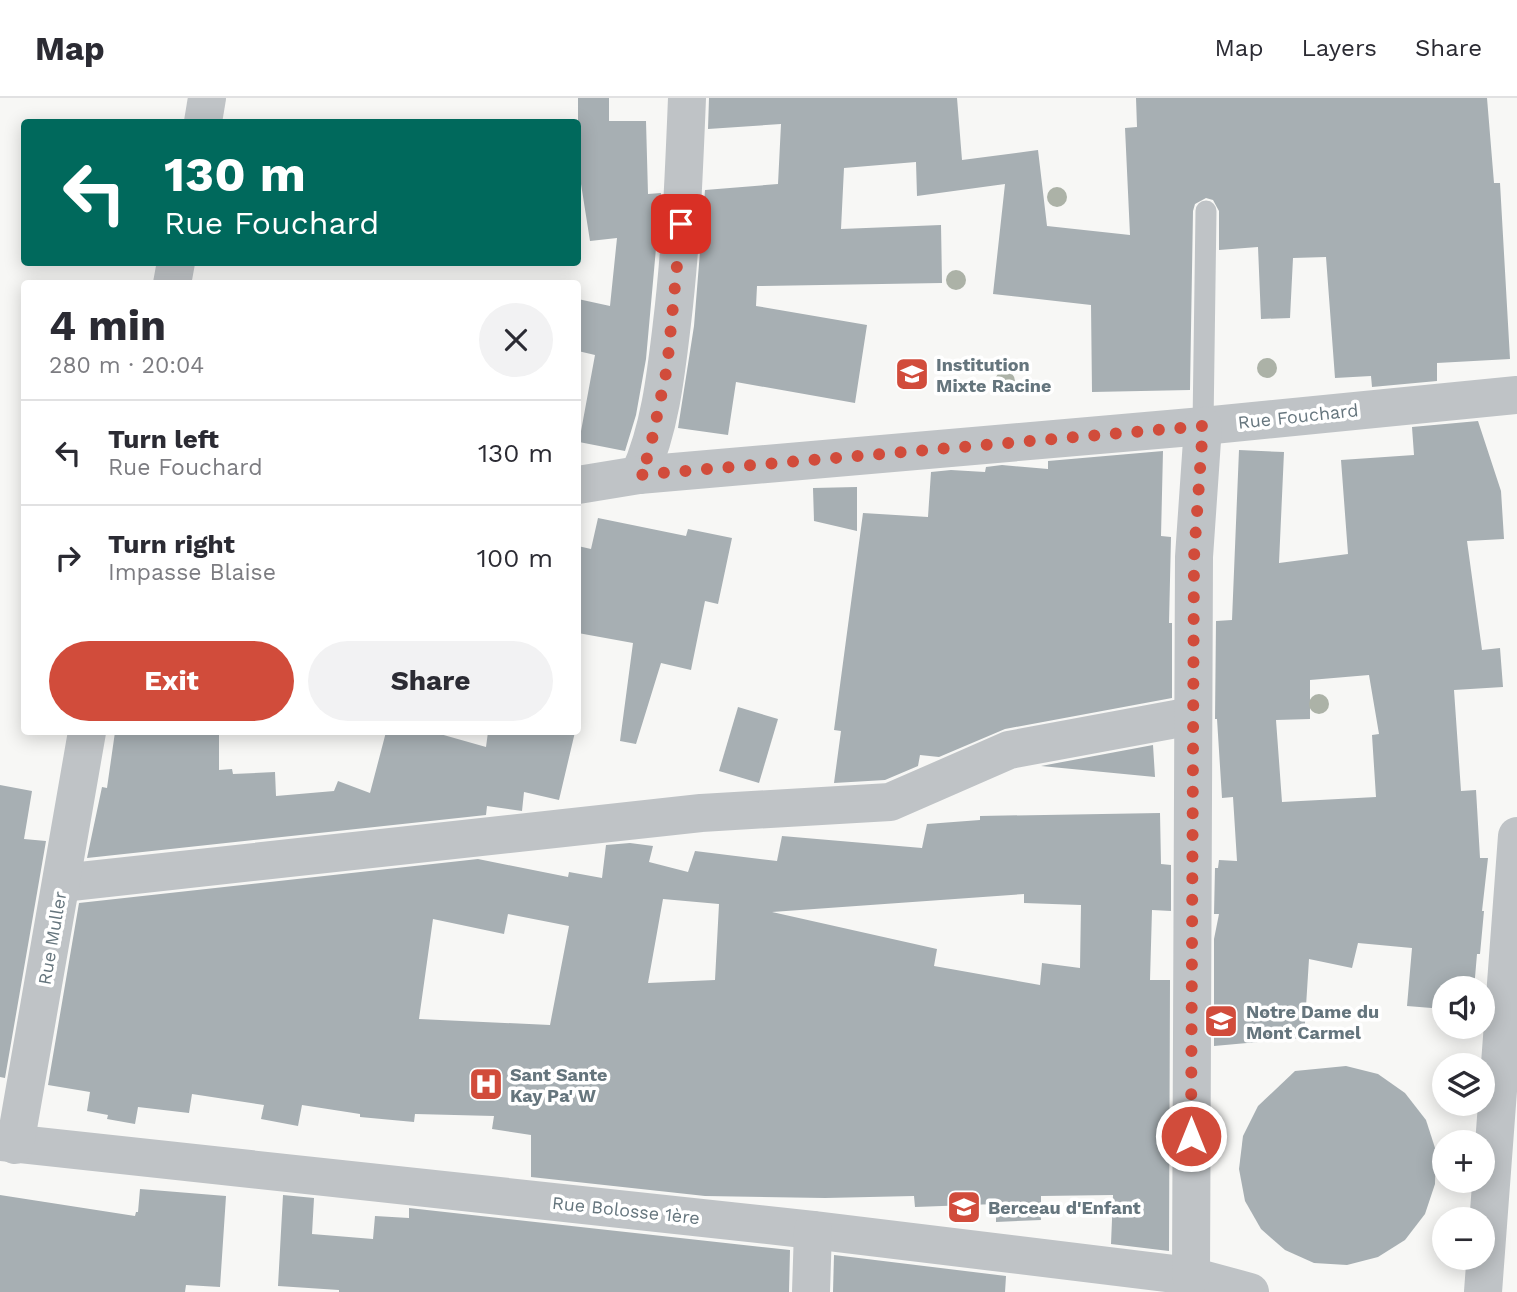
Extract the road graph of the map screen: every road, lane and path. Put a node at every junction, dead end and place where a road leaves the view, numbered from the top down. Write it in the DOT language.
graph roads {
  1 [pos="207,98"];
  2 [pos="687,98"];
  3 [pos="204,119"];
  4 [pos="1206,211"];
  5 [pos="1517,395"];
  6 [pos="1203,426"];
  7 [pos="639,475"];
  8 [pos="581,485"];
  9 [pos="1192,716"];
  10 [pos="87,735"];
  11 [pos="1517,836"];
  12 [pos="62,883"];
  13 [pos="1512,963"];
  14 [pos="7,1143"];
  15 [pos="813,1230"];
  16 [pos="1191,1276"];
  17 [pos="811,1292"];
  18 [pos="1250,1292"];
  19 [pos="1483,1292"];
  1 -- 3 [label="street"];
  2 -- 7 [label="street"];
  4 -- 6 [label="lane"];
  5 -- 6 [label="street, Rue Fouchard"];
  6 -- 7 [label="street, Rue Fouchard"];
  6 -- 9 [label="street"];
  7 -- 8 [label="street, Rue Fouchard"];
  9 -- 12 [label="street"];
  9 -- 16 [label="street"];
  10 -- 12 [label="street, Rue Muller"];
  11 -- 13 [label="street"];
  12 -- 14 [label="street, Rue Muller"];
  13 -- 19 [label="street"];
  14 -- 15 [label="street, Rue Bolosse 1ère"];
  15 -- 16 [label="street, Rue Bolosse 1ère"];
  15 -- 17 [label="street"];
  16 -- 18 [label="street, Rue Bolosse 1ère"];
}
